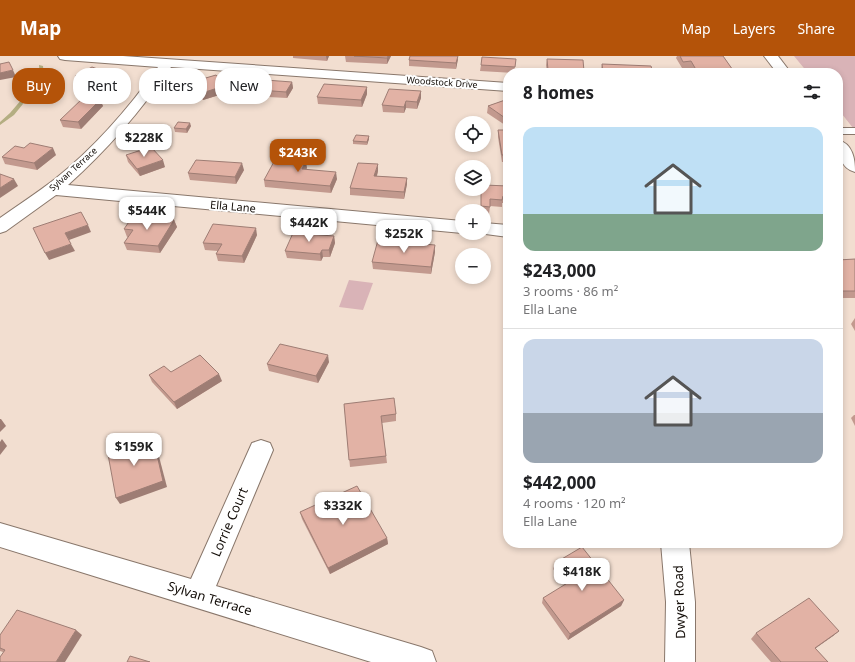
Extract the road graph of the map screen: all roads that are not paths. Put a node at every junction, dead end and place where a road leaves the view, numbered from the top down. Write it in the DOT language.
graph roads {
  1 [pos="70,56"];
  2 [pos="771,56"];
  3 [pos="167,63"];
  4 [pos="780,68"];
  5 [pos="503,87"];
  6 [pos="843,131"];
  7 [pos="855,131"];
  8 [pos="843,151"];
  9 [pos="855,167"];
  10 [pos="52,189"];
  11 [pos="455,226"];
  12 [pos="0,227"];
  13 [pos="491,230"];
  14 [pos="503,231"];
  15 [pos="260,450"];
  16 [pos="0,535"];
  17 [pos="676,548"];
  18 [pos="198,594"];
  19 [pos="421,662"];
  20 [pos="680,662"];
  1 -- 3 [label="street, Woodstock Drive"];
  2 -- 4 [label="street"];
  3 -- 5 [label="street, Woodstock Drive"];
  3 -- 10 [label="street, Sylvan Terrace"];
  6 -- 7 [label="lane"];
  8 -- 9 [label="street"];
  10 -- 11 [label="street, Ella Lane"];
  10 -- 12 [label="street, Sylvan Terrace"];
  13 -- 14 [label="street"];
  15 -- 18 [label="street, Lorrie Court"];
  16 -- 18 [label="street, Sylvan Terrace"];
  17 -- 20 [label="street, Dwyer Road"];
  18 -- 19 [label="street, Sylvan Terrace"];
}
